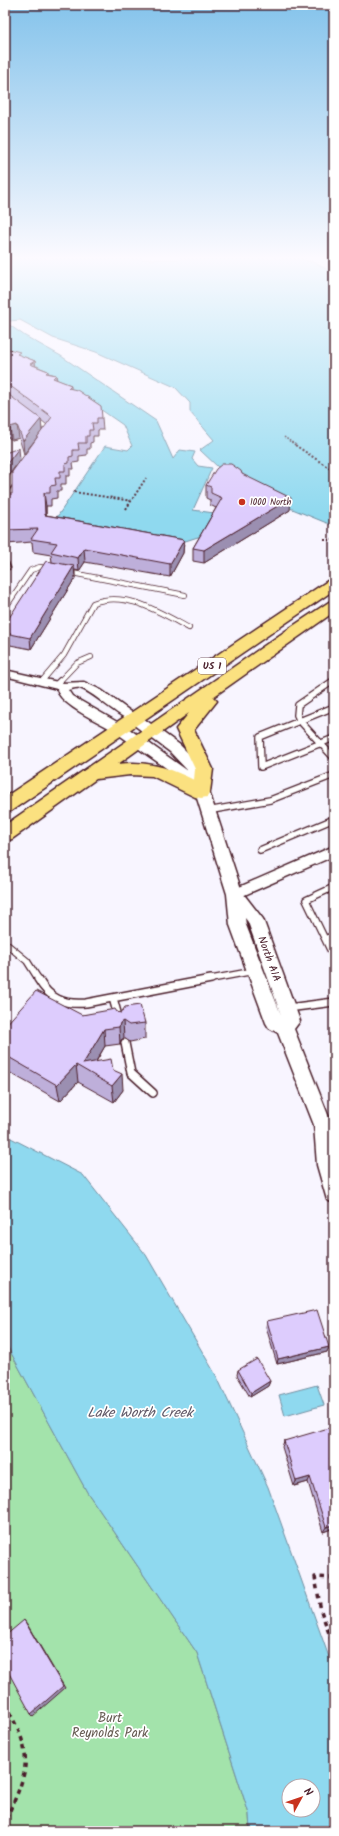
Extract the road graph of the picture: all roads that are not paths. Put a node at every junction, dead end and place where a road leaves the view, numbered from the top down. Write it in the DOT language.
graph roads {
  1 [pos="5,397"];
  2 [pos="5,488"];
  3 [pos="5,565"];
  4 [pos="5,568"];
  5 [pos="56,570"];
  6 [pos="63,571"];
  7 [pos="334,583"];
  8 [pos="185,595"];
  9 [pos="7,602"];
  10 [pos="334,605"];
  11 [pos="5,608"];
  12 [pos="190,628"];
  13 [pos="91,657"];
  14 [pos="5,673"];
  15 [pos="229,676"];
  16 [pos="334,680"];
  17 [pos="42,681"];
  18 [pos="59,686"];
  19 [pos="334,707"];
  20 [pos="300,721"];
  21 [pos="127,724"];
  22 [pos="145,737"];
  23 [pos="334,738"];
  24 [pos="321,744"];
  25 [pos="334,758"];
  26 [pos="334,775"];
  27 [pos="89,776"];
  28 [pos="201,792"];
  29 [pos="5,806"];
  30 [pos="207,811"];
  31 [pos="334,819"];
  32 [pos="5,834"];
  33 [pos="260,850"];
  34 [pos="334,851"];
  35 [pos="334,887"];
  36 [pos="235,894"];
  37 [pos="334,935"];
  38 [pos="325,939"];
  39 [pos="5,943"];
  40 [pos="334,958"];
  41 [pos="254,971"];
  42 [pos="113,998"];
  43 [pos="334,1002"];
  44 [pos="287,1008"];
  45 [pos="121,1025"];
  46 [pos="285,1028"];
  47 [pos="125,1043"];
  48 [pos="153,1093"];
  49 [pos="329,1132"];
  50 [pos="334,1194"];
  1 -- 2 [label="street"];
  3 -- 4 [label="street"];
  5 -- 9 [label="lane"];
  6 -- 8 [label="lane"];
  7 -- 21 [label="main road, US 1"];
  9 -- 11 [label="lane"];
  10 -- 15 [label="main road, US 1"];
  12 -- 17 [label="lane"];
  13 -- 18 [label="lane"];
  14 -- 17 [label="street"];
  15 -- 22 [label="main road, US 1"];
  15 -- 28 [label="main road"];
  16 -- 20 [label="lane"];
  17 -- 18 [label="street"];
  18 -- 21 [label="street"];
  18 -- 21 [label="street"];
  19 -- 20 [label="lane"];
  20 -- 24 [label="lane"];
  20 -- 24 [label="lane"];
  21 -- 22 [label="street, North A1A"];
  21 -- 29 [label="main road, US 1"];
  22 -- 27 [label="main road, US 1"];
  22 -- 28 [label="street, North A1A"];
  23 -- 24 [label="lane"];
  24 -- 25 [label="lane"];
  26 -- 30 [label="lane"];
  27 -- 28 [label="main road"];
  27 -- 32 [label="main road, US 1"];
  28 -- 30 [label="street, North A1A"];
  30 -- 36 [label="street, North A1A"];
  31 -- 33 [label="lane"];
  34 -- 36 [label="street"];
  35 -- 38 [label="lane"];
  36 -- 41 [label="street, North A1A"];
  36 -- 44 [label="street, North A1A"];
  37 -- 38 [label="lane"];
  38 -- 40 [label="lane"];
  39 -- 42 [label="lane"];
  41 -- 42 [label="lane"];
  41 -- 46 [label="street, North A1A"];
  42 -- 45 [label="lane"];
  43 -- 44 [label="lane"];
  44 -- 46 [label="street, North A1A"];
  46 -- 49 [label="street, North A1A"];
  47 -- 48 [label="lane"];
  49 -- 50 [label="street, North A1A"];
}
